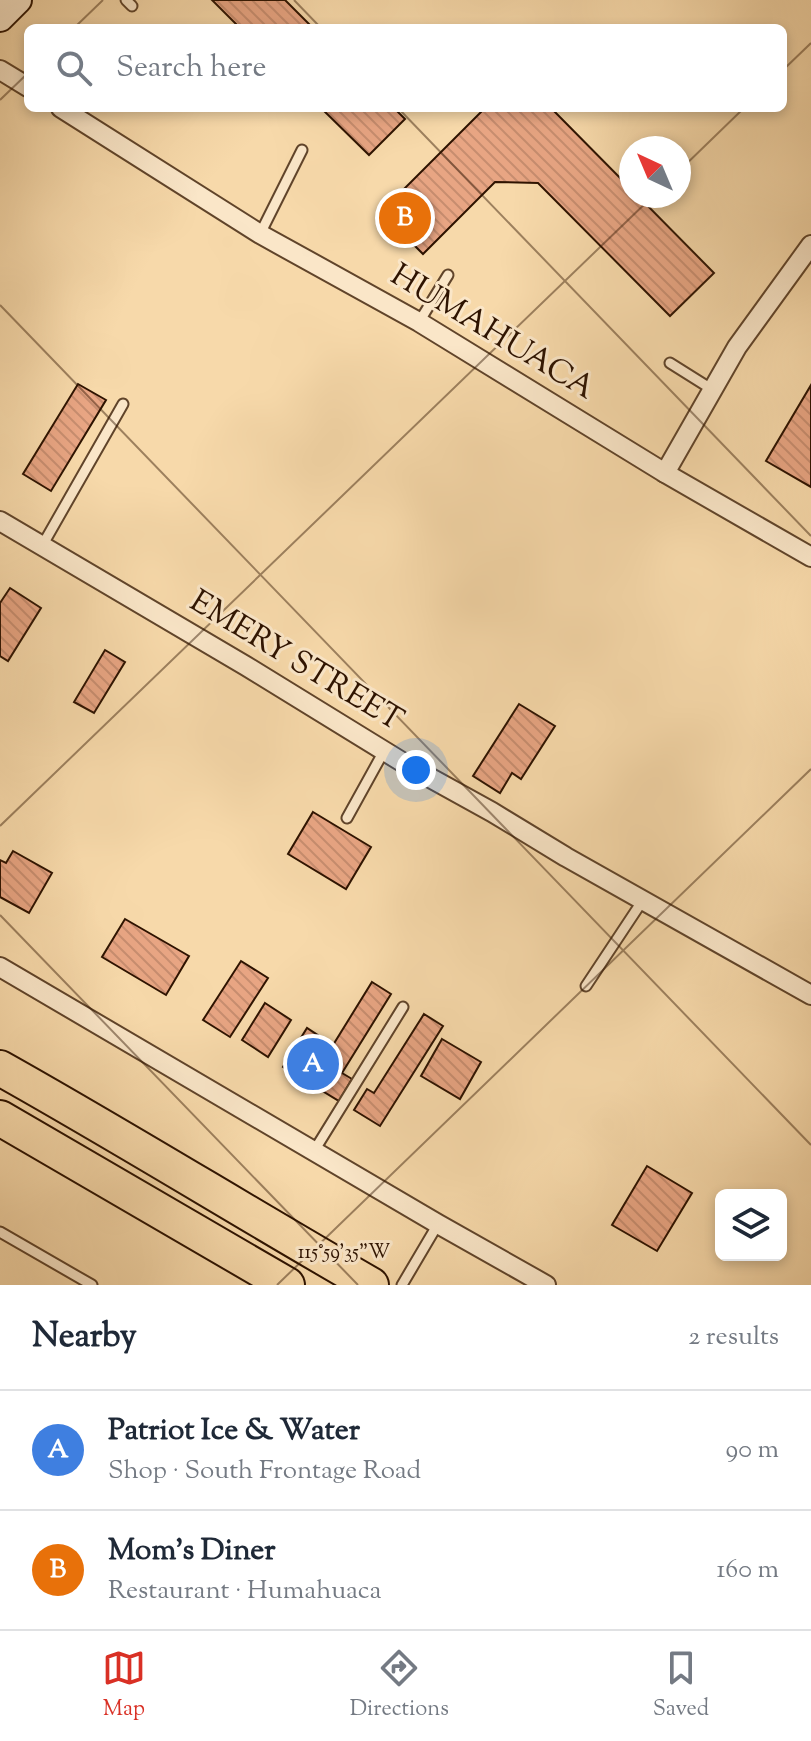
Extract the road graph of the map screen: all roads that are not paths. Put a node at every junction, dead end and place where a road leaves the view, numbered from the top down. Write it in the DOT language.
graph roads {
  1 [pos="18,0"];
  2 [pos="0,18"];
  3 [pos="0,70"];
  4 [pos="24,85"];
  5 [pos="67,112"];
  6 [pos="302,150"];
  7 [pos="260,234"];
  8 [pos="811,245"];
  9 [pos="448,275"];
  10 [pos="419,322"];
  11 [pos="670,363"];
  12 [pos="713,390"];
  13 [pos="123,404"];
  14 [pos="665,473"];
  15 [pos="0,521"];
  16 [pos="42,546"];
  17 [pos="811,557"];
  18 [pos="385,751"];
  19 [pos="347,818"];
  20 [pos="643,900"];
  21 [pos="0,967"];
  22 [pos="586,986"];
  23 [pos="811,995"];
  24 [pos="403,1007"];
  25 [pos="0,1068"];
  26 [pos="0,1091"];
  27 [pos="61,1102"];
  28 [pos="0,1118"];
  29 [pos="314,1151"];
  30 [pos="438,1224"];
  31 [pos="0,1232"];
  32 [pos="92,1285"];
  33 [pos="287,1285"];
  34 [pos="371,1285"];
  35 [pos="402,1285"];
  36 [pos="546,1285"];
  1 -- 2 [label="street"];
  3 -- 4 [label="street"];
  5 -- 7 [label="street, HUMAHUACA"];
  6 -- 7 [label="lane"];
  7 -- 10 [label="street, HUMAHUACA"];
  8 -- 12 [label="street"];
  9 -- 10 [label="lane"];
  10 -- 14 [label="street, HUMAHUACA"];
  11 -- 12 [label="lane"];
  12 -- 14 [label="street"];
  13 -- 16 [label="lane"];
  14 -- 17 [label="street, HUMAHUACA"];
  15 -- 16 [label="street, EMERY STREET"];
  16 -- 18 [label="street, EMERY STREET"];
  18 -- 19 [label="lane"];
  18 -- 20 [label="street, EMERY STREET"];
  20 -- 22 [label="lane"];
  20 -- 23 [label="street, EMERY STREET"];
  21 -- 29 [label="street"];
  24 -- 29 [label="lane"];
  25 -- 27 [label="highway"];
  26 -- 27 [label="highway"];
  27 -- 34 [label="highway"];
  28 -- 33 [label="highway"];
  29 -- 30 [label="street"];
  30 -- 35 [label="lane"];
  30 -- 36 [label="street"];
  31 -- 32 [label="lane"];
}
